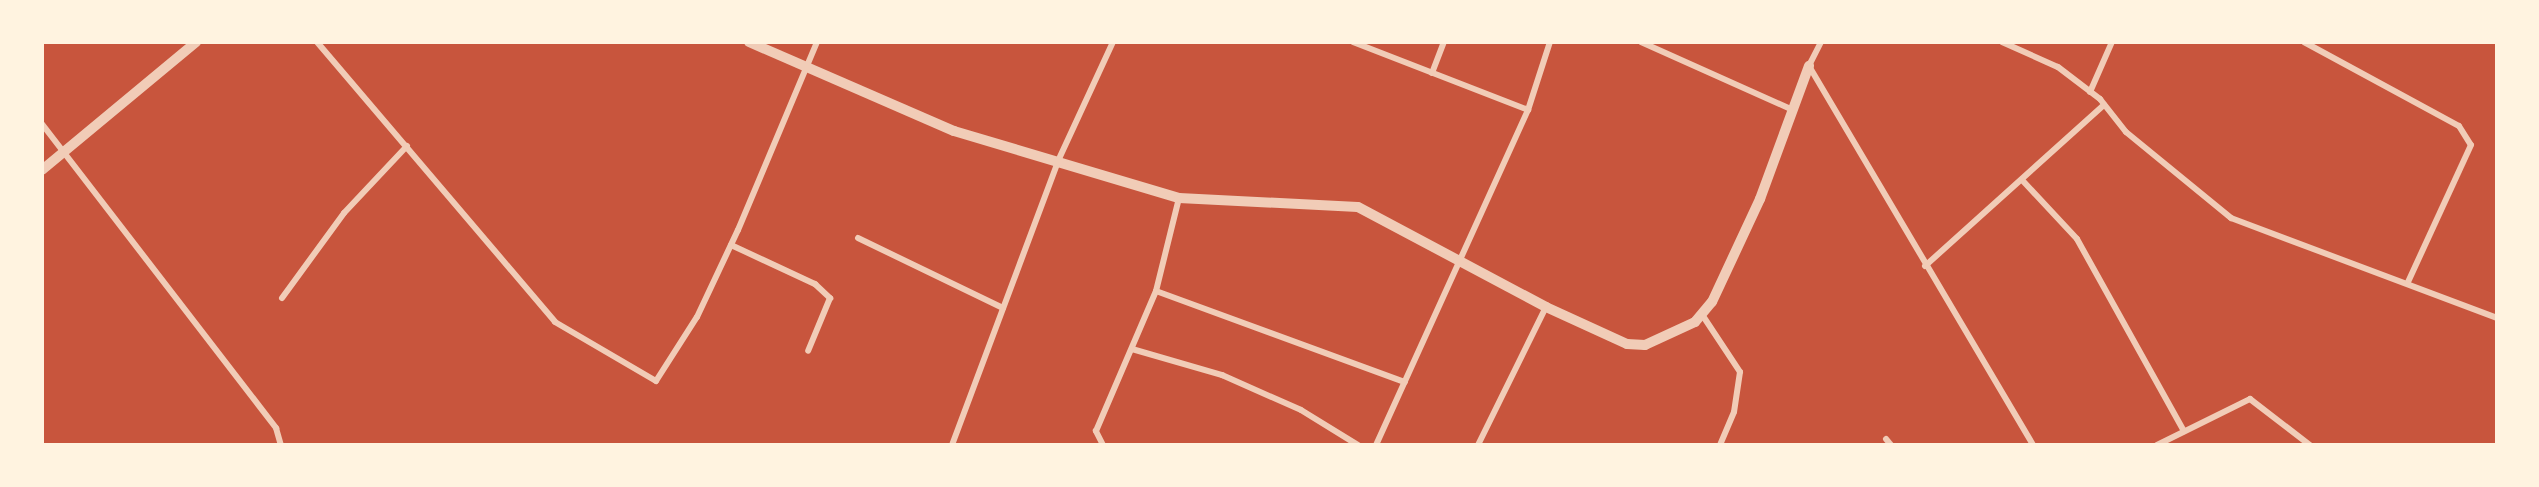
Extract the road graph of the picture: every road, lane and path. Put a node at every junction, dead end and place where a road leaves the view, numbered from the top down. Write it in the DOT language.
graph roads {
  1 [pos="195,42"];
  2 [pos="317,42"];
  3 [pos="749,42"];
  4 [pos="817,42"];
  5 [pos="1113,42"];
  6 [pos="1353,42"];
  7 [pos="1444,42"];
  8 [pos="1550,42"];
  9 [pos="1641,42"];
  10 [pos="1821,42"];
  11 [pos="2002,42"];
  12 [pos="2112,42"];
  13 [pos="2304,42"];
  14 [pos="805,66"];
  15 [pos="1809,66"];
  16 [pos="1432,73"];
  17 [pos="2090,92"];
  18 [pos="2104,105"];
  19 [pos="1528,110"];
  20 [pos="1793,110"];
  21 [pos="42,124"];
  22 [pos="407,146"];
  23 [pos="65,152"];
  24 [pos="1058,161"];
  25 [pos="42,170"];
  26 [pos="2023,181"];
  27 [pos="1179,198"];
  28 [pos="858,238"];
  29 [pos="731,245"];
  30 [pos="1461,262"];
  31 [pos="1925,266"];
  32 [pos="2408,282"];
  33 [pos="1156,291"];
  34 [pos="282,298"];
  35 [pos="1546,307"];
  36 [pos="1003,308"];
  37 [pos="1703,316"];
  38 [pos="2497,318"];
  39 [pos="1132,349"];
  40 [pos="808,351"];
  41 [pos="1405,382"];
  42 [pos="2184,431"];
  43 [pos="1886,439"];
  44 [pos="281,445"];
  45 [pos="952,445"];
  46 [pos="1103,445"];
  47 [pos="1358,445"];
  48 [pos="1376,445"];
  49 [pos="1478,445"];
  50 [pos="1720,445"];
  51 [pos="1892,445"];
  52 [pos="2033,445"];
  53 [pos="2157,445"];
  54 [pos="2310,445"];
  1 -- 23 [label="street"];
  2 -- 22 [label="street"];
  3 -- 14 [label="street"];
  4 -- 14 [label="street"];
  5 -- 24 [label="street"];
  6 -- 16 [label="street"];
  7 -- 16 [label="street"];
  8 -- 19 [label="street"];
  9 -- 20 [label="street"];
  10 -- 15 [label="street"];
  11 -- 17 [label="street"];
  12 -- 17 [label="street"];
  13 -- 32 [label="street"];
  14 -- 24 [label="street"];
  14 -- 29 [label="street"];
  15 -- 20 [label="street"];
  15 -- 31 [label="street"];
  16 -- 19 [label="street"];
  17 -- 18 [label="street"];
  18 -- 26 [label="street"];
  18 -- 32 [label="street"];
  19 -- 30 [label="street"];
  20 -- 37 [label="street"];
  21 -- 23 [label="street"];
  22 -- 29 [label="street"];
  22 -- 34 [label="street"];
  23 -- 25 [label="street"];
  23 -- 44 [label="street"];
  24 -- 27 [label="street"];
  24 -- 36 [label="street"];
  26 -- 31 [label="street"];
  26 -- 42 [label="street"];
  27 -- 30 [label="street"];
  27 -- 33 [label="street"];
  28 -- 36 [label="street"];
  29 -- 40 [label="street"];
  30 -- 35 [label="street"];
  30 -- 41 [label="street"];
  31 -- 52 [label="street"];
  32 -- 38 [label="street"];
  33 -- 39 [label="street"];
  33 -- 41 [label="street"];
  35 -- 37 [label="street"];
  35 -- 49 [label="street"];
  36 -- 45 [label="street"];
  37 -- 50 [label="street"];
  39 -- 46 [label="street"];
  39 -- 47 [label="street"];
  41 -- 48 [label="street"];
  42 -- 53 [label="street"];
  42 -- 54 [label="street"];
  43 -- 51 [label="street"];
}
